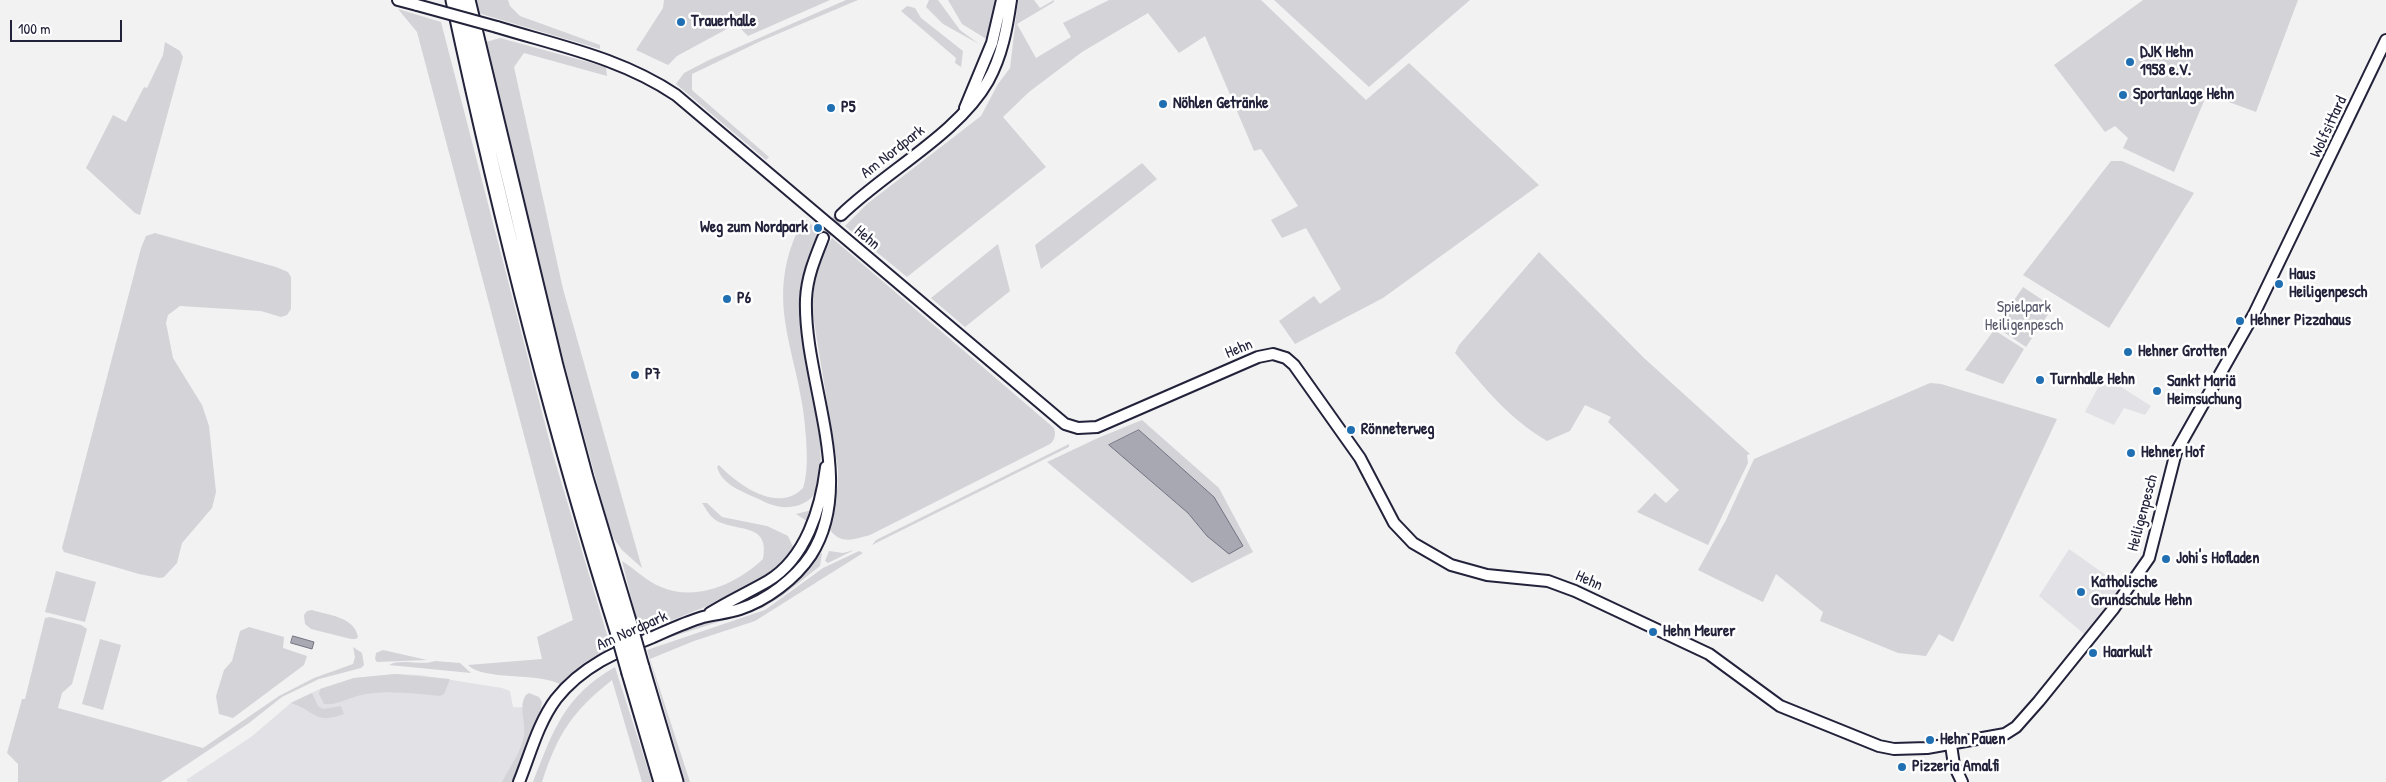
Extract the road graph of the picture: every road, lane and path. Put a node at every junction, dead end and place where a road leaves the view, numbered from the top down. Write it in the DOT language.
graph roads {
  1 [pos="398,0"];
  2 [pos="454,0"];
  3 [pos="467,0"];
  4 [pos="1002,0"];
  5 [pos="1011,0"];
  6 [pos="2386,40"];
  7 [pos="963,113"];
  8 [pos="841,215"];
  9 [pos="2298,226"];
  10 [pos="823,238"];
  11 [pos="624,631"];
  12 [pos="636,670"];
  13 [pos="1951,745"];
  14 [pos="519,782"];
  15 [pos="662,782"];
  16 [pos="675,782"];
  17 [pos="1962,782"];
  1 -- 13 [label="street, Hehn, bridge"];
  2 -- 11 [label="highway"];
  3 -- 11 [label="highway"];
  4 -- 7 [label="street, Am Nordpark"];
  5 -- 7 [label="street, Am Nordpark"];
  6 -- 9 [label="street, Wolfsittard"];
  7 -- 8 [label="street, Am Nordpark"];
  9 -- 13 [label="street, Heiligenpesch"];
  10 -- 14 [label="street, Am Nordpark"];
  11 -- 12 [label="highway, bridge"];
  12 -- 15 [label="highway"];
  12 -- 16 [label="highway"];
  13 -- 17 [label="street"];
}
